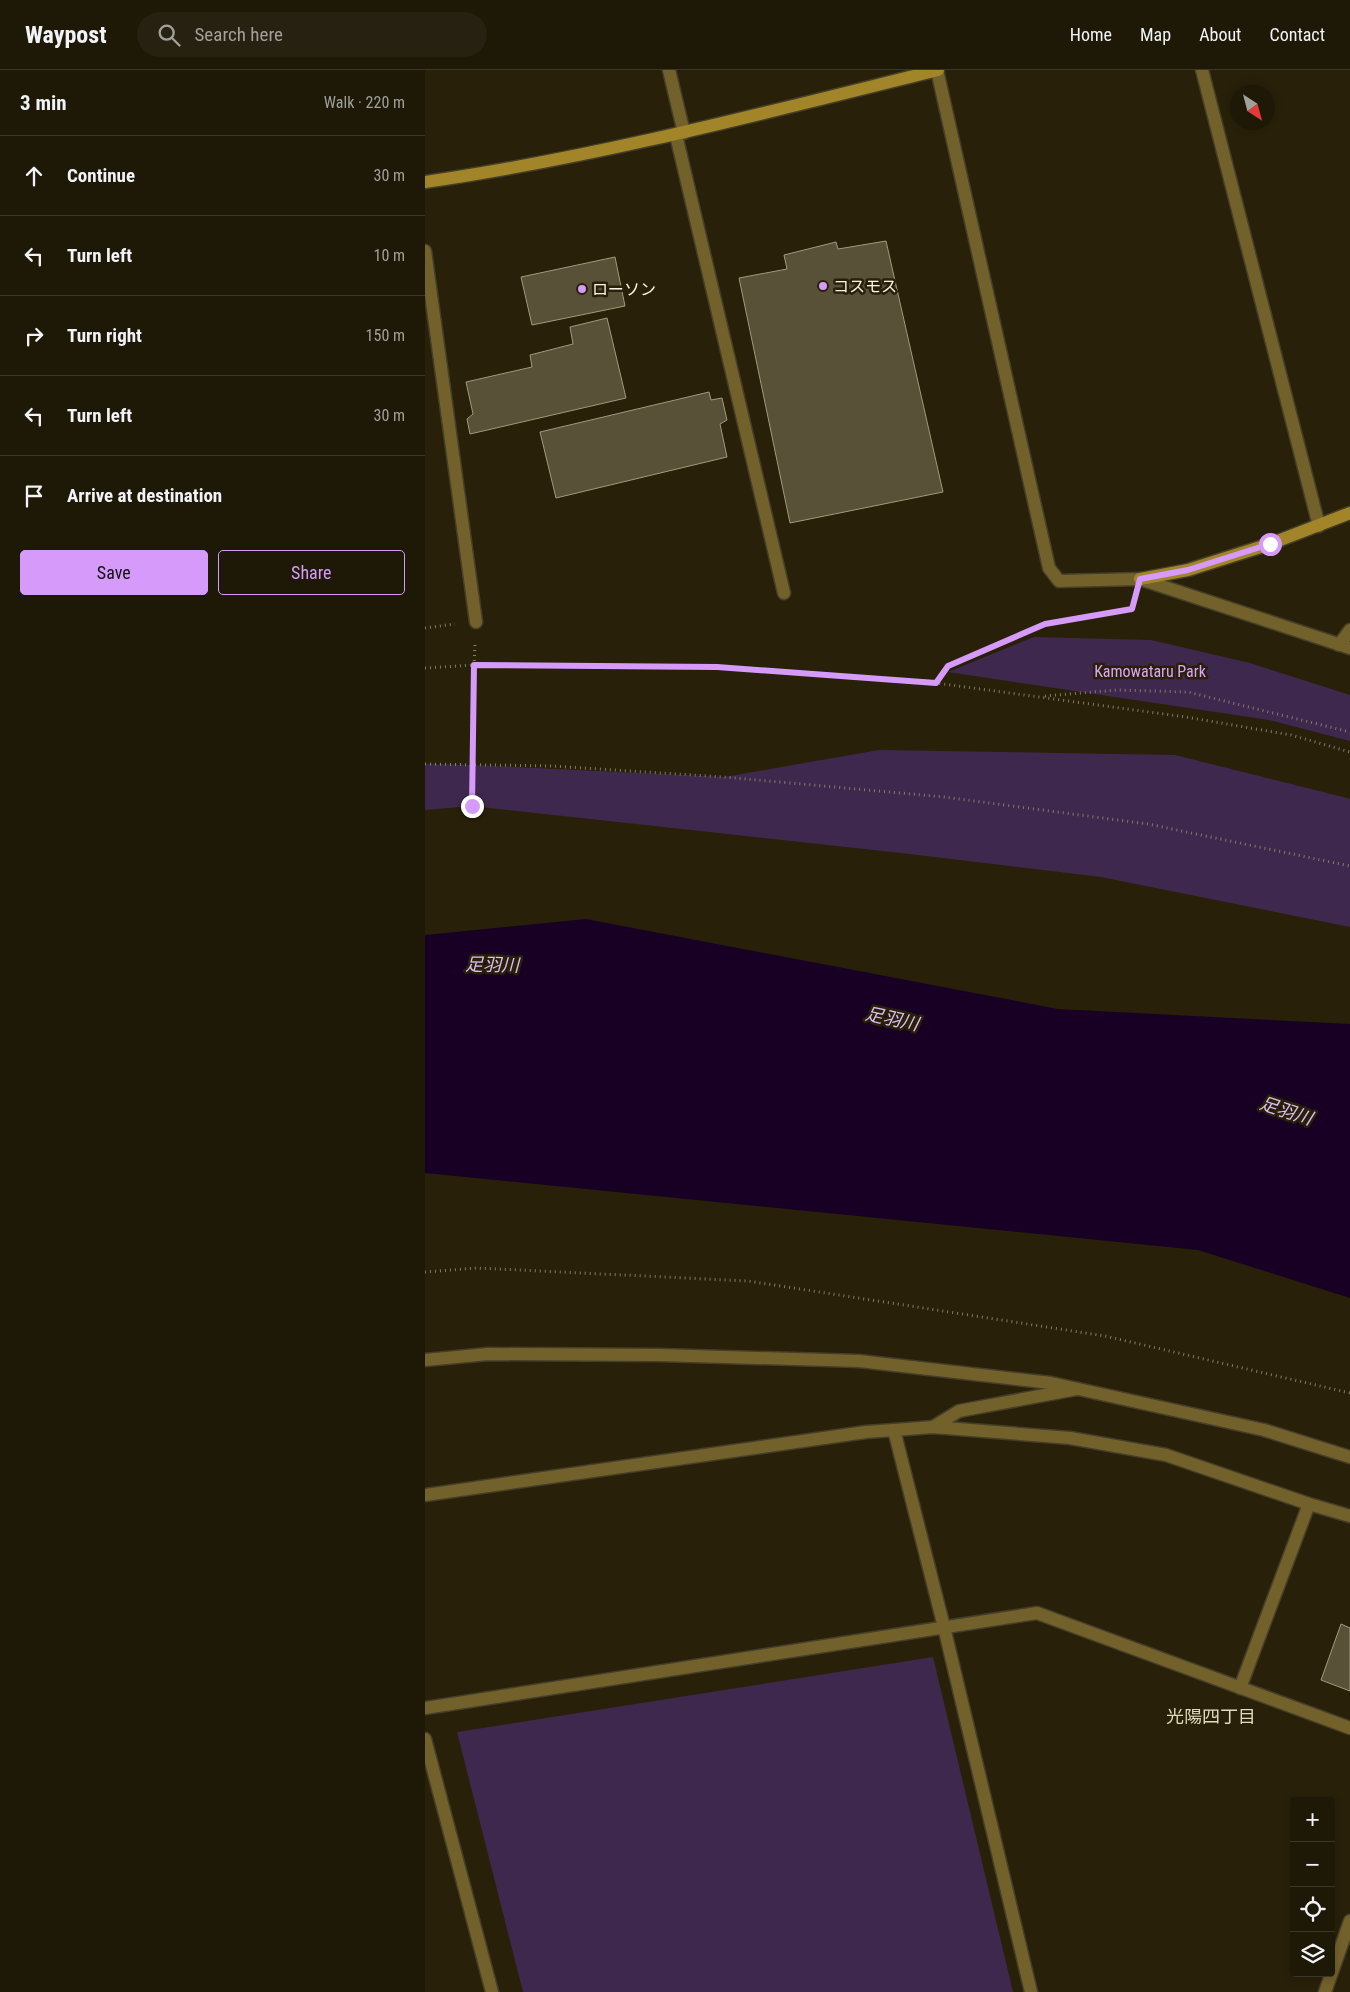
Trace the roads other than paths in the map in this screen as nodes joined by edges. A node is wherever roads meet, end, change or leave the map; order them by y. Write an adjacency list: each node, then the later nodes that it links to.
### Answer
1 (669, 70): 4 (street)
2 (937, 70): 4 (street); 9 (street)
3 (1202, 70): 8 (street)
4 (680, 134): 5 (street); 10 (street)
5 (425, 182)
6 (425, 251): 11 (street)
7 (1350, 513): 8 (street)
8 (1319, 526): 9 (street)
9 (1140, 579): 13 (street)
10 (783, 592)
11 (476, 622)
12 (1350, 630): 13 (street)
13 (1344, 647)
14 (425, 1360): 15 (street)
15 (1077, 1389): 16 (street); 18 (street)
16 (933, 1427): 17 (street); 20 (street)
17 (894, 1430): 19 (street); 22 (street)
18 (1350, 1457)
19 (425, 1495)
20 (1309, 1504): 21 (street); 23 (street)
21 (1350, 1516)
22 (944, 1627): 23 (street); 24 (street); 30 (street)
23 (1240, 1688): 25 (street)
24 (425, 1708)
25 (1350, 1728)
26 (425, 1739): 29 (street)
27 (1350, 1921): 31 (street)
28 (481, 1992): 29 (street)
29 (492, 1992)
30 (1031, 1992)
31 (1325, 1992)

